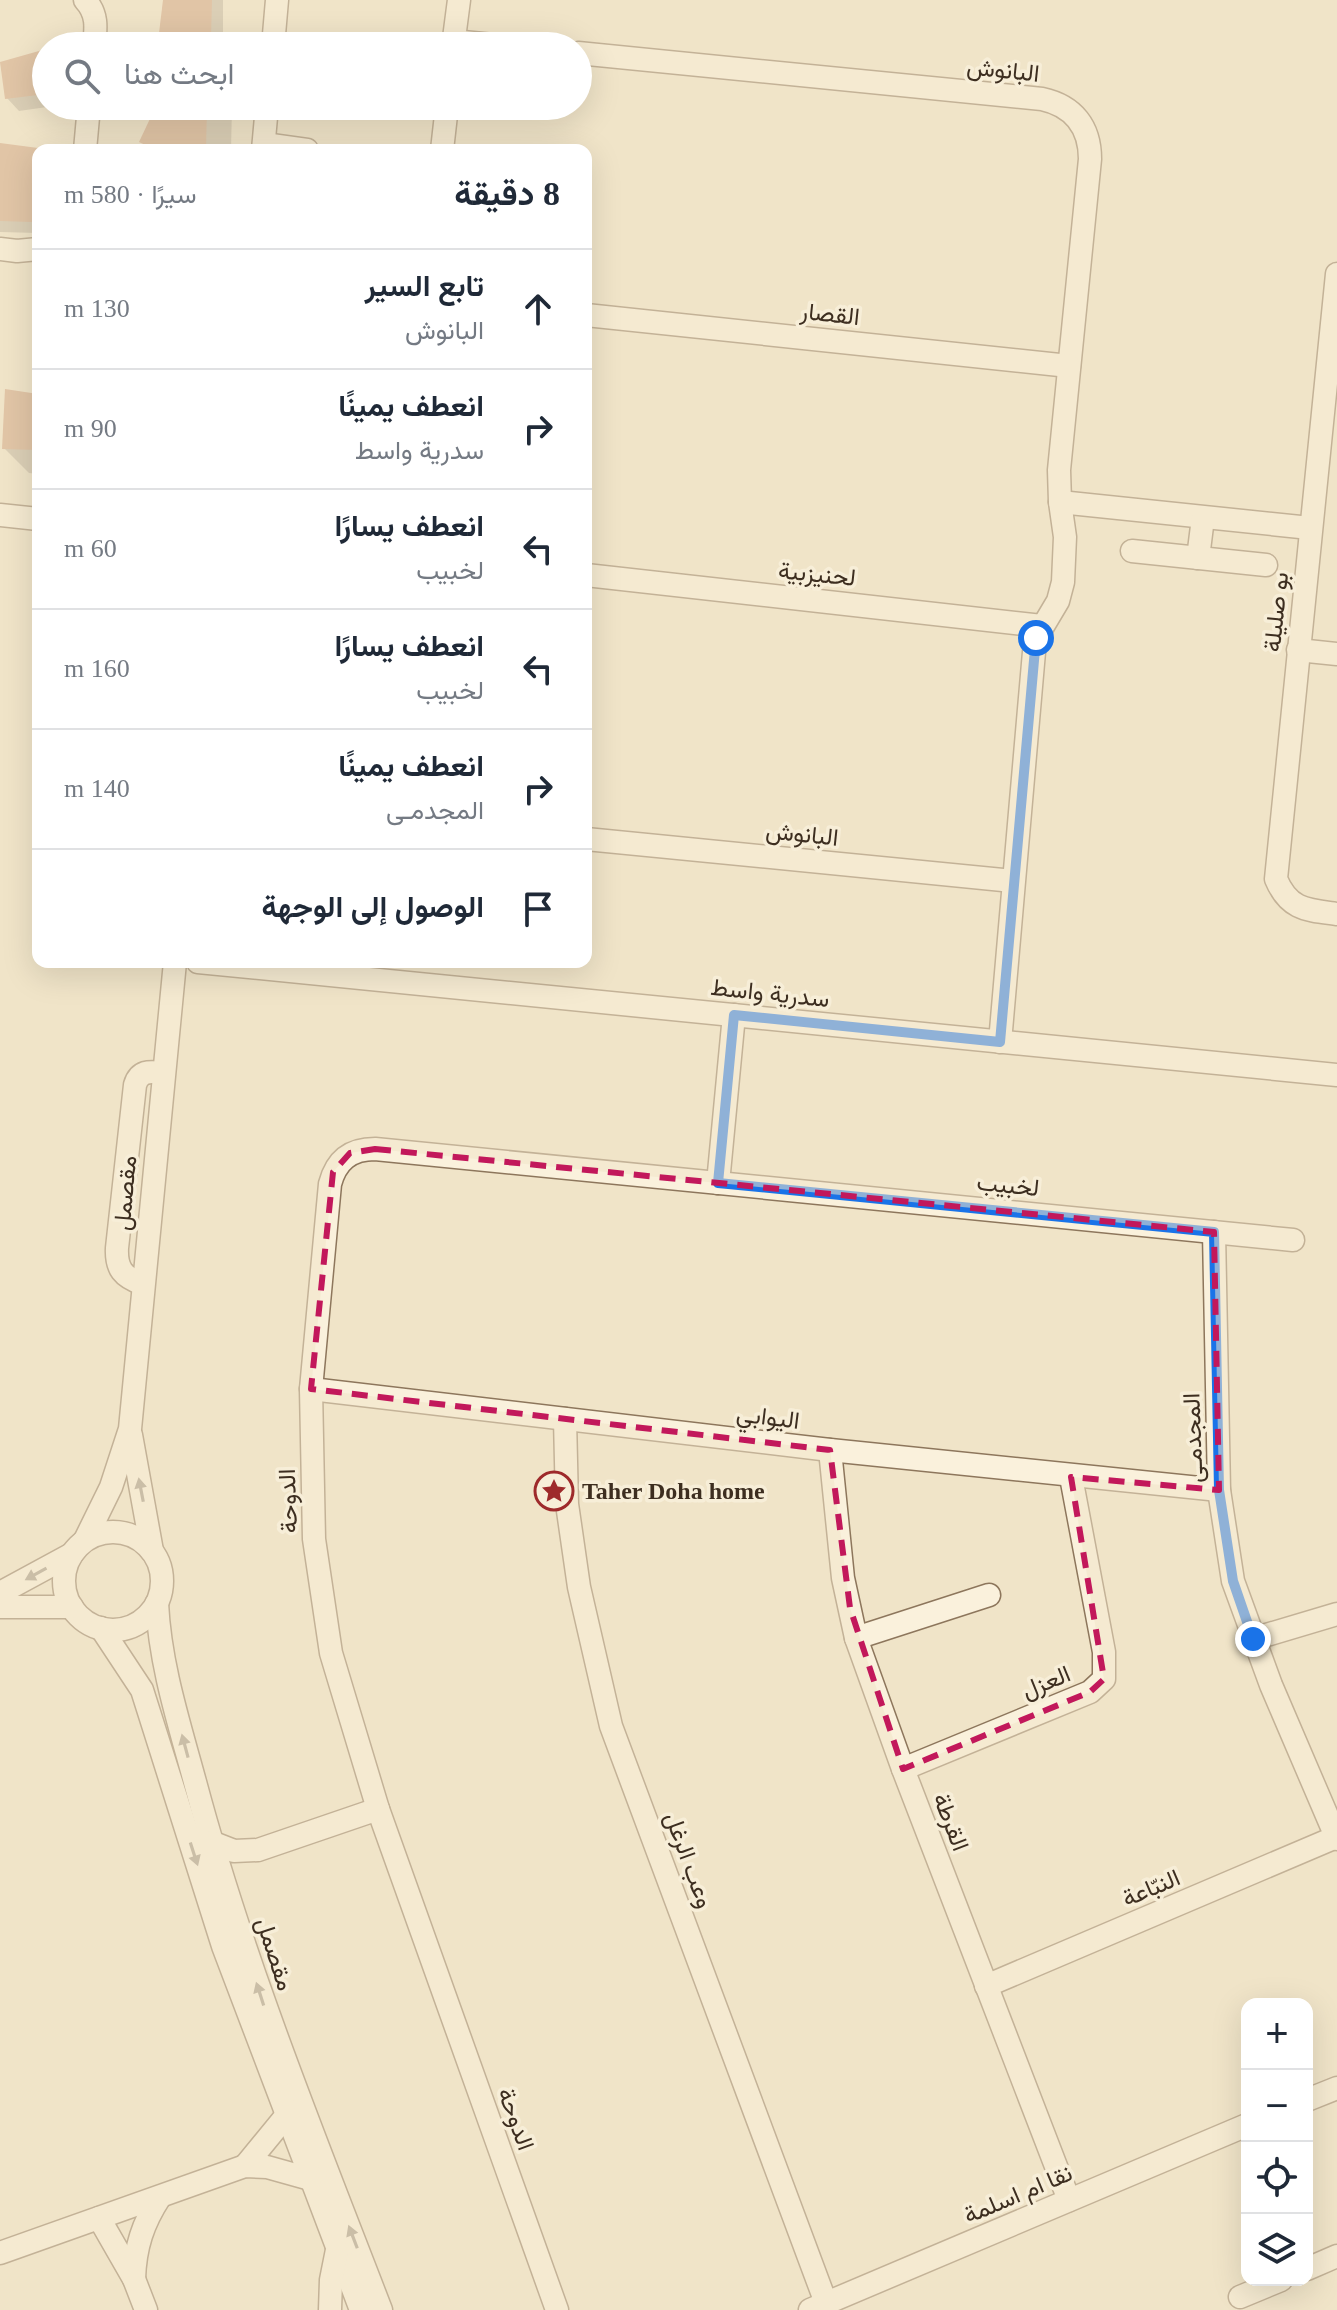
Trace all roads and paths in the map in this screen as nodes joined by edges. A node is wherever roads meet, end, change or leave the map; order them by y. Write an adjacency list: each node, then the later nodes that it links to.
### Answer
1 (85, 0): 4 (street)
2 (277, 0): 5 (street)
3 (459, 0): 6 (street)
4 (95, 32)
5 (274, 32)
6 (455, 32)
7 (592, 54): 18 (street, البانوش)
8 (88, 120): 11 (street)
9 (266, 120): 12 (street)
10 (445, 120): 13 (street)
11 (86, 144)
12 (264, 144)
13 (443, 144)
14 (0, 249): 15 (street)
15 (32, 250)
16 (1337, 274): 19 (street, بو صليلة)
17 (592, 316): 18 (street, القصار)
18 (1069, 366): 20 (street, البانوش)
19 (1331, 394): 24 (street, بو صليلة)
20 (1060, 502): 23 (street); 29 (street, البانوش)
21 (0, 515): 22 (street)
22 (32, 518)
23 (1203, 518): 24 (street); 26 (street)
24 (1310, 528): 30 (street, بو صليلة)
25 (1132, 551): 26 (street)
26 (1198, 558): 27 (street)
27 (1266, 565)
28 (592, 576): 29 (street, لحنيزبية)
29 (1042, 626): 33 (street, البانوش)
30 (1298, 650): 31 (street); 34 (street, بو صليلة)
31 (1337, 654)
32 (592, 840): 33 (street, البانوش)
33 (1013, 881): 38 (street, البانوش)
34 (1337, 914)
35 (174, 968): 46 (street, مقصمل)
36 (259, 968): 37 (street, سدرية واسط)
37 (734, 1015): 38 (street, سدرية واسط); 40 (street)
38 (1000, 1042): 39 (street, سدرية واسط)
39 (1337, 1075)
40 (718, 1183): 41 (street, لخبيب); 42 (street, لخبيب)
41 (330, 1184): 44 (street, الدوحة)
42 (1214, 1232): 43 (street, لخبيب); 49 (street, المجدمـى)
43 (1293, 1240)
44 (311, 1389): 45 (street, اليوابي); 62 (street, الدوحة)
45 (565, 1419): 47 (street, اليوابي); 84 (street, وعب الرغل)
46 (130, 1429): 50 (street, مقصمل); 51 (street, مقصمل, one-way to 46)
47 (830, 1450): 48 (street, اليوابي); 59 (street, القرطة)
48 (1071, 1477): 49 (street, اليوابي); 61 (street, العزل)
49 (1219, 1490): 60 (street, المجدمـى)
50 (78, 1547): 51 (street); 52 (street, one-way to 52); 56 (street)
51 (152, 1551): 54 (street)
52 (0, 1593)
53 (989, 1595): 59 (street)
54 (157, 1603): 58 (street); 64 (street, مقصمل, one-way to 54)
55 (0, 1607): 56 (street)
56 (72, 1607): 58 (street)
57 (1337, 1614): 60 (street)
58 (101, 1628): 70 (street, مقصمل, one-way to 70)
59 (856, 1638): 61 (street, القرطة)
60 (1253, 1639): 63 (street, المجدمـى)
61 (903, 1769): 67 (street, القرطة)
62 (378, 1809): 65 (street); 89 (street, الدوحة)
63 (1337, 1838): 67 (street, النبّاعة)
64 (211, 1842): 65 (street); 66 (street, مقصمل)
65 (258, 1850): 66 (street)
66 (227, 1888): 88 (street, مقصمل, one-way to 66)
67 (986, 1986): 75 (street, القرطة)
68 (1337, 2088): 69 (street)
69 (1313, 2098)
70 (286, 2116): 72 (street); 73 (street, مقصمل)
71 (1241, 2128): 75 (street, نقا ام اسلمة)
72 (245, 2166): 73 (street); 74 (street)
73 (310, 2179): 77 (street, مقصمل)
74 (160, 2197): 76 (street); 81 (street)
75 (1069, 2200): 84 (street, نقا ام اسلمة)
76 (99, 2218): 78 (street); 81 (street)
77 (337, 2250): 86 (street); 87 (street, مقصمل)
78 (0, 2253)
79 (1337, 2256): 80 (street)
80 (1313, 2266)
81 (134, 2279): 85 (street)
82 (1267, 2286): 83 (street)
83 (1240, 2297)
84 (818, 2307)
85 (146, 2310)
86 (330, 2310)
87 (361, 2310)
88 (381, 2310)
89 (557, 2310)

